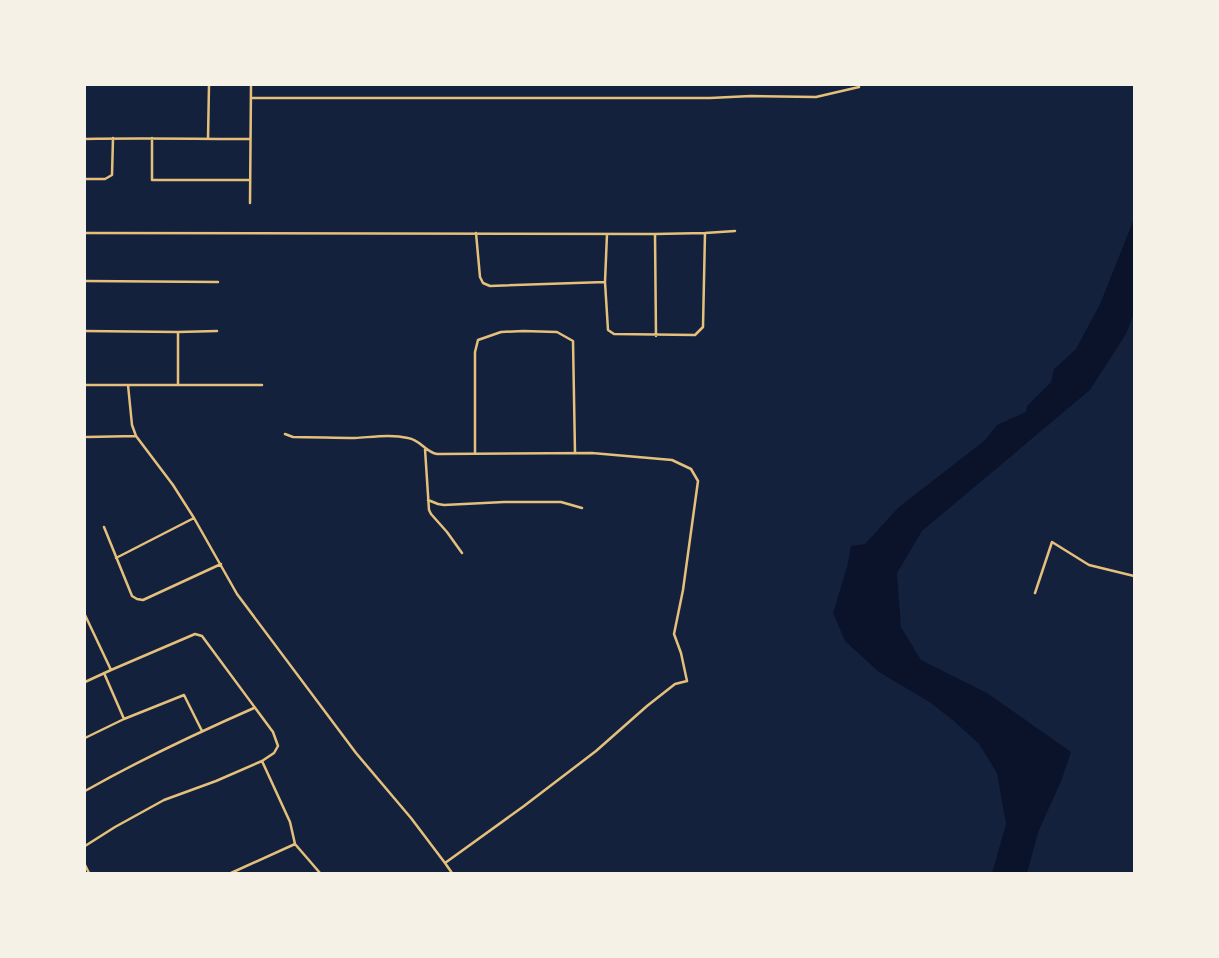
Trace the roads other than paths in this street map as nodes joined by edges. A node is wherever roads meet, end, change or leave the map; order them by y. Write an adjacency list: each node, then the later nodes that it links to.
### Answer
1 (209, 85): 8 (street)
2 (251, 85): 4 (street)
3 (859, 87): 4 (street)
4 (251, 98): 9 (street)
5 (113, 138): 6 (street); 7 (street); 10 (street)
6 (152, 138): 8 (street); 11 (street)
7 (85, 139)
8 (208, 139): 9 (street)
9 (250, 139): 11 (street)
10 (85, 179)
11 (250, 180): 12 (street)
12 (250, 203)
13 (734, 231): 16 (street)
14 (85, 233): 15 (street)
15 (476, 233): 17 (street); 21 (street)
16 (705, 233): 18 (street); 25 (street)
17 (607, 234): 18 (street); 21 (street)
18 (655, 234): 25 (street)
19 (85, 281): 20 (street)
20 (218, 282)
21 (605, 282): 25 (street)
22 (85, 331): 24 (street)
23 (217, 331): 24 (street)
24 (178, 332): 26 (street)
25 (656, 336)
26 (178, 384): 28 (street); 29 (street)
27 (85, 385): 28 (street)
28 (128, 385): 31 (street)
29 (262, 385)
30 (285, 434): 33 (street)
31 (136, 436): 32 (street); 38 (street)
32 (87, 437)
33 (425, 448): 34 (street); 36 (street)
34 (475, 453): 35 (street); 35 (street)
35 (575, 453): 57 (street)
36 (428, 500): 37 (street); 40 (street)
37 (582, 508)
38 (194, 518): 41 (street); 42 (street)
39 (104, 527): 41 (street)
40 (462, 553)
41 (116, 558): 42 (street)
42 (221, 564): 57 (street)
43 (1134, 576): 44 (street)
44 (1035, 593)
45 (85, 615): 46 (street)
46 (110, 670): 47 (street); 49 (street)
47 (104, 673): 48 (street); 50 (street)
48 (85, 682)
49 (254, 708): 51 (street); 53 (street)
50 (124, 719): 51 (street); 52 (street)
51 (202, 731): 54 (street)
52 (85, 738)
53 (262, 761): 55 (street); 56 (street)
54 (85, 791)
55 (295, 844): 60 (street); 61 (street)
56 (85, 846)
57 (445, 863): 62 (street)
58 (85, 865): 59 (street)
59 (89, 873)
60 (232, 873)
61 (320, 873)
62 (452, 873)

